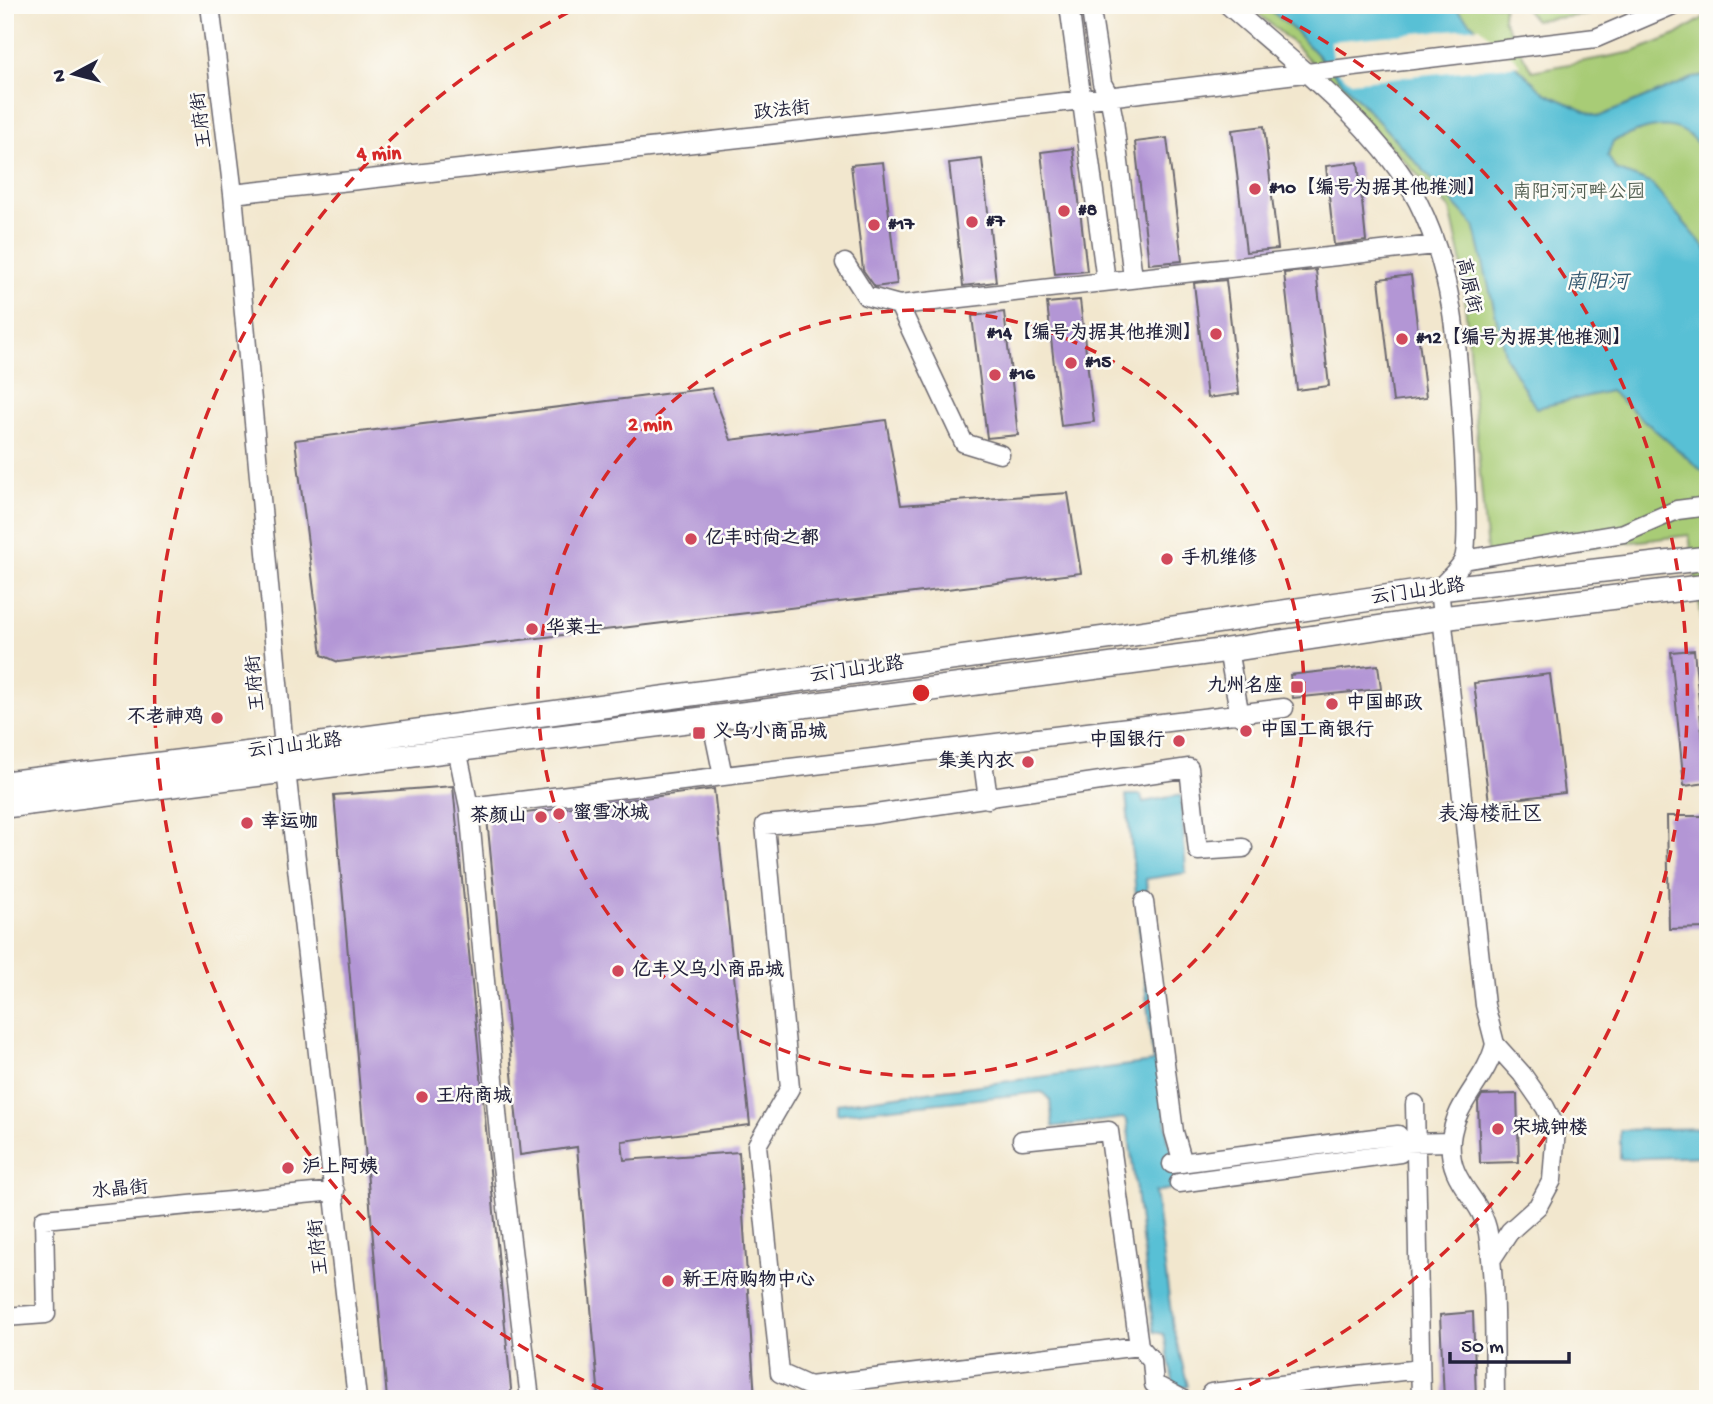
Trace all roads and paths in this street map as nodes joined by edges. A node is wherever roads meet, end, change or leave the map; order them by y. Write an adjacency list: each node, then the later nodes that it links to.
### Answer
1 (211, 5): 9 (street, 王府街)
2 (1069, 5): 8 (street)
3 (1078, 5): 7 (street)
4 (1228, 5): 6 (street, 高原街)
5 (1673, 5): 6 (street, 政法街)
6 (1304, 73): 7 (street, 政法街); 10 (street, 高原街)
7 (1109, 96): 8 (street, 政法街); 12 (street)
8 (1082, 100): 9 (street, 政法街); 13 (street)
9 (233, 194): 28 (street, 王府街)
10 (1435, 245): 12 (street); 18 (street, 高原街)
11 (845, 262): 14 (street)
12 (1133, 278): 13 (street)
13 (1106, 281): 14 (street)
14 (899, 305): 15 (street)
15 (1000, 454)
16 (1708, 506): 18 (street)
17 (1708, 558): 20 (main road, 云门山北路)
18 (1464, 560): 20 (street)
19 (1708, 586): 21 (main road, 云门山北路)
20 (1439, 589): 21 (street); 28 (main road, 云门山北路)
21 (1442, 618): 22 (main road, 云门山北路); 36 (street)
22 (1228, 650): 24 (street); 25 (main road, 云门山北路)
23 (1284, 708): 24 (street)
24 (1240, 716): 26 (street)
25 (711, 718): 27 (main road, 云门山北路); 29 (street)
26 (981, 747): 29 (street); 31 (street)
27 (457, 749): 28 (main road, 云门山北路); 33 (street)
28 (285, 759): 30 (main road, 云门山北路); 32 (main road, 云门山北路); 42 (street, 王府街)
29 (723, 776): 33 (street)
30 (5, 783)
31 (988, 799): 34 (street); 45 (street)
32 (5, 806)
33 (469, 807): 49 (street)
34 (1243, 848)
35 (1144, 902): 40 (street)
36 (1495, 1044): 39 (street); 43 (street)
37 (1415, 1104): 40 (street)
38 (1022, 1140): 45 (street)
39 (1451, 1142): 40 (street); 43 (street)
40 (1409, 1143): 41 (street); 46 (street)
41 (1179, 1183)
42 (335, 1191): 44 (street, 水晶街); 48 (street, 王府街)
43 (1493, 1256): 52 (street)
44 (5, 1317)
45 (1139, 1346): 50 (street)
46 (1420, 1369): 47 (street); 51 (street)
47 (1211, 1393)
48 (357, 1399)
49 (530, 1399)
50 (1182, 1399)
51 (1421, 1399)
52 (1495, 1399)

